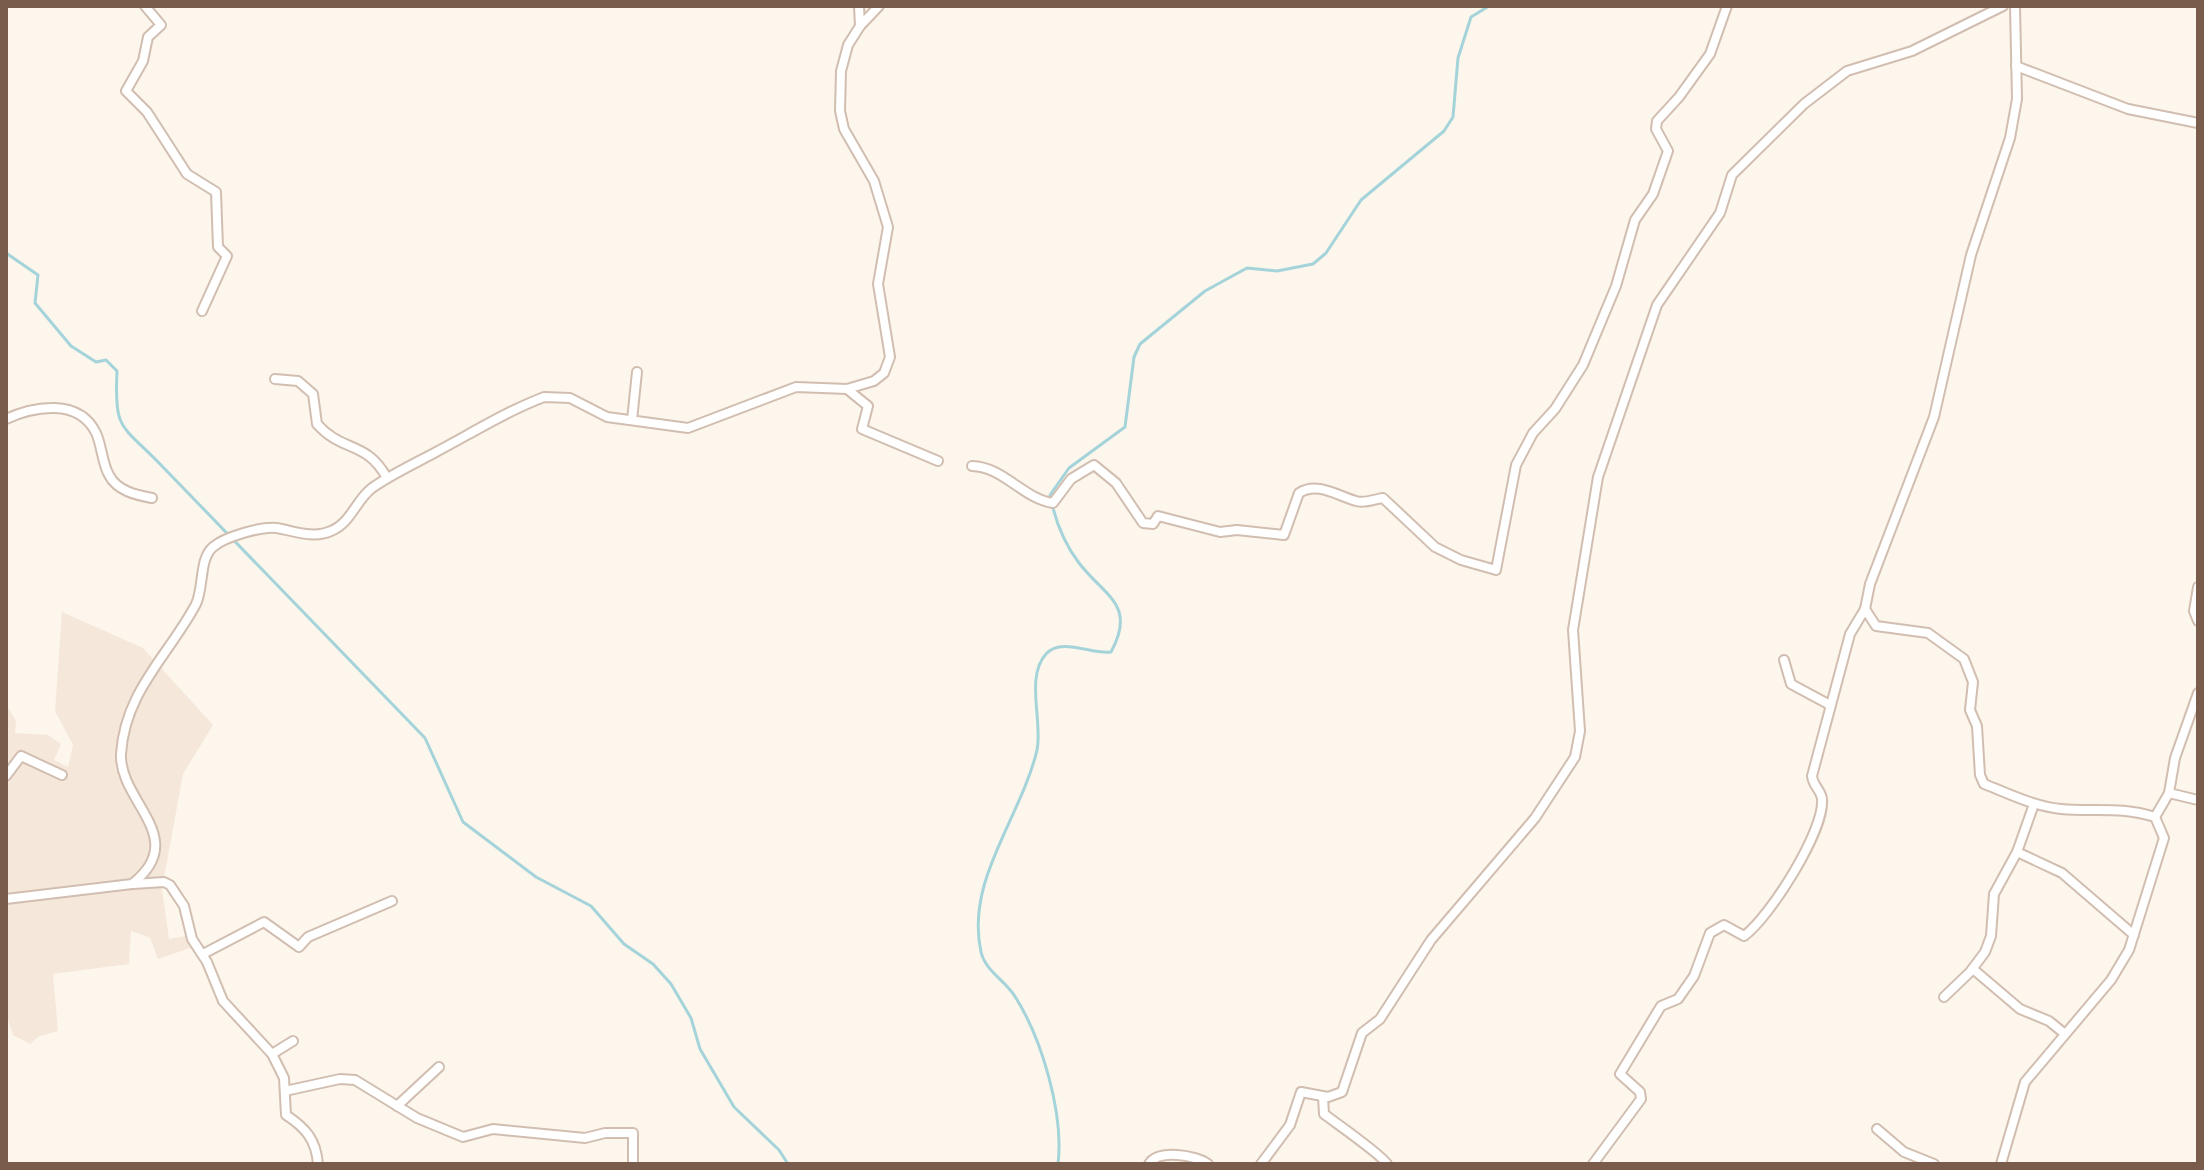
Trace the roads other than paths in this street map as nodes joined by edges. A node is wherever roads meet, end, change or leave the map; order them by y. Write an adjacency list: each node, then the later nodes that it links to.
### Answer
1 (145, 6): 10 (street)
2 (859, 6): 7 (street)
3 (879, 6): 7 (street)
4 (1727, 6): 17 (street)
5 (2003, 6): 45 (street)
6 (2015, 6): 8 (street)
7 (860, 26): 13 (street)
8 (2016, 66): 9 (street); 21 (street)
9 (2198, 123)
10 (202, 311)
11 (637, 372): 15 (street)
12 (275, 379): 18 (street)
13 (847, 389): 15 (street); 16 (street)
14 (6, 419): 19 (street)
15 (632, 420): 18 (street)
16 (938, 461)
17 (972, 466)
18 (387, 478): 33 (street)
19 (152, 498)
20 (2198, 587): 22 (street)
21 (1865, 609): 25 (street); 30 (street)
22 (2198, 621)
23 (1784, 660): 25 (street)
24 (2198, 693): 28 (street)
25 (1830, 705): 54 (street)
26 (7, 772): 27 (street)
27 (62, 775)
28 (2169, 793): 29 (street); 31 (street)
29 (2198, 800)
30 (2034, 804): 31 (street); 32 (street)
31 (2155, 817): 36 (street)
32 (2017, 852): 36 (street); 38 (street)
33 (132, 884): 34 (street); 37 (street)
34 (6, 899)
35 (392, 901): 37 (street)
36 (2134, 935): 40 (street)
37 (203, 954): 42 (street)
38 (1973, 969): 39 (street); 40 (street)
39 (1944, 997)
40 (2065, 1034): 56 (street)
41 (293, 1041): 42 (street)
42 (272, 1054): 44 (street)
43 (439, 1067): 46 (street)
44 (285, 1091): 46 (street); 48 (street)
45 (1323, 1097): 52 (street); 53 (street)
46 (397, 1106): 49 (street)
47 (1877, 1129): 55 (street)
48 (318, 1164)
49 (633, 1164)
50 (1149, 1164): 51 (street)
51 (1208, 1164)
52 (1261, 1164)
53 (1387, 1164)
54 (1593, 1164)
55 (1934, 1164)
56 (2001, 1164)

